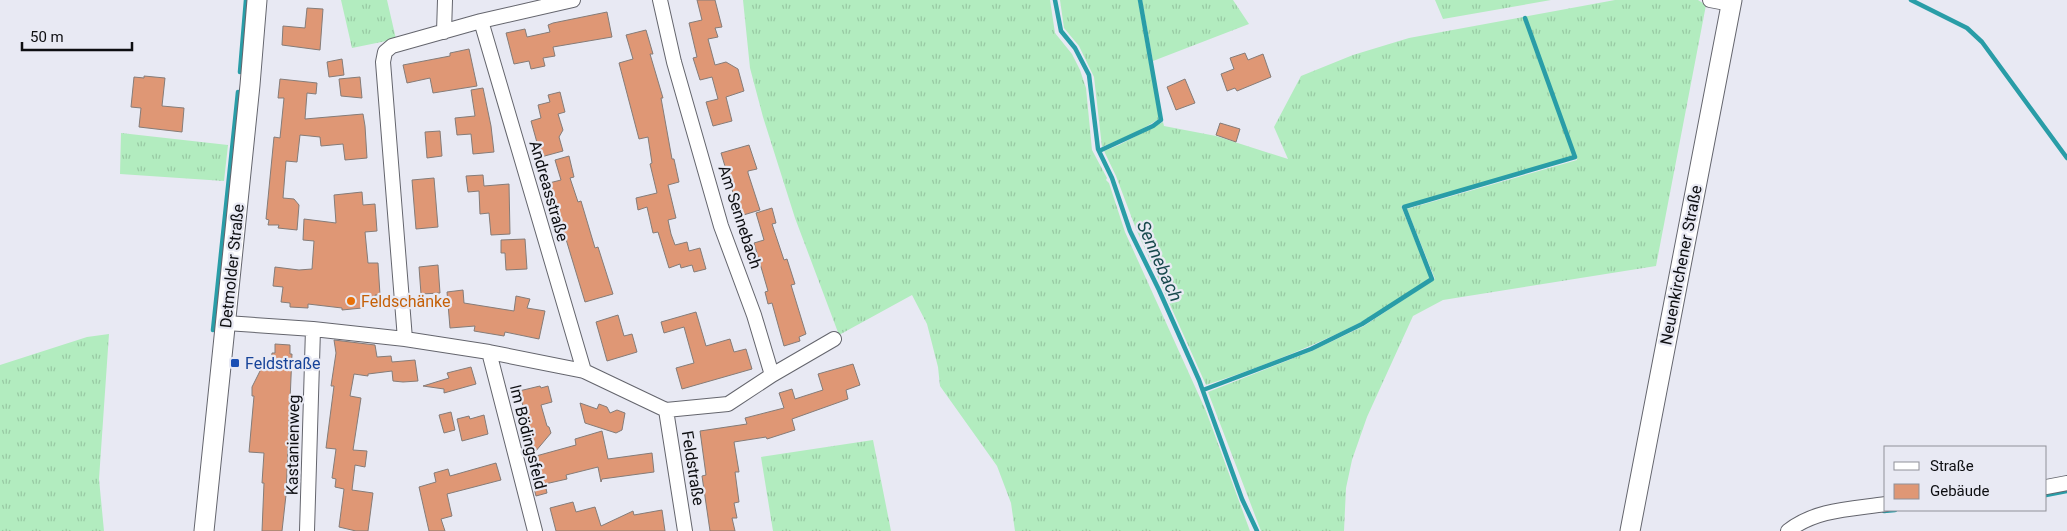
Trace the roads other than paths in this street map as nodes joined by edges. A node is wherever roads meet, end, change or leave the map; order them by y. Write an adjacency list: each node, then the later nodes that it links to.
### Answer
1 (257, 0): 9 (main road, Detmolder Straße)
2 (444, 0): 8 (street)
3 (573, 0): 7 (street)
4 (660, 0): 15 (street, Am Sennebach)
5 (1710, 0): 6 (street)
6 (1731, 2): 24 (main road, Neuenkirchener Straße)
7 (481, 21): 8 (street); 14 (street, Andreasstraße)
8 (444, 32): 11 (street)
9 (226, 323): 10 (street); 20 (main road, Detmolder Straße)
10 (313, 329): 11 (street); 21 (street, Kastanienweg)
11 (405, 339): 13 (street)
12 (834, 339): 15 (street)
13 (489, 352): 14 (street); 22 (street, Im Bödingsfeld)
14 (584, 371): 16 (street)
15 (772, 375): 16 (street, Feldstraße)
16 (666, 410): 23 (street, Feldstraße)
17 (2067, 483): 18 (street)
18 (2047, 487)
19 (1884, 504): 25 (street)
20 (204, 531)
21 (307, 531)
22 (534, 531)
23 (685, 531)
24 (1630, 531)
25 (1788, 531)

